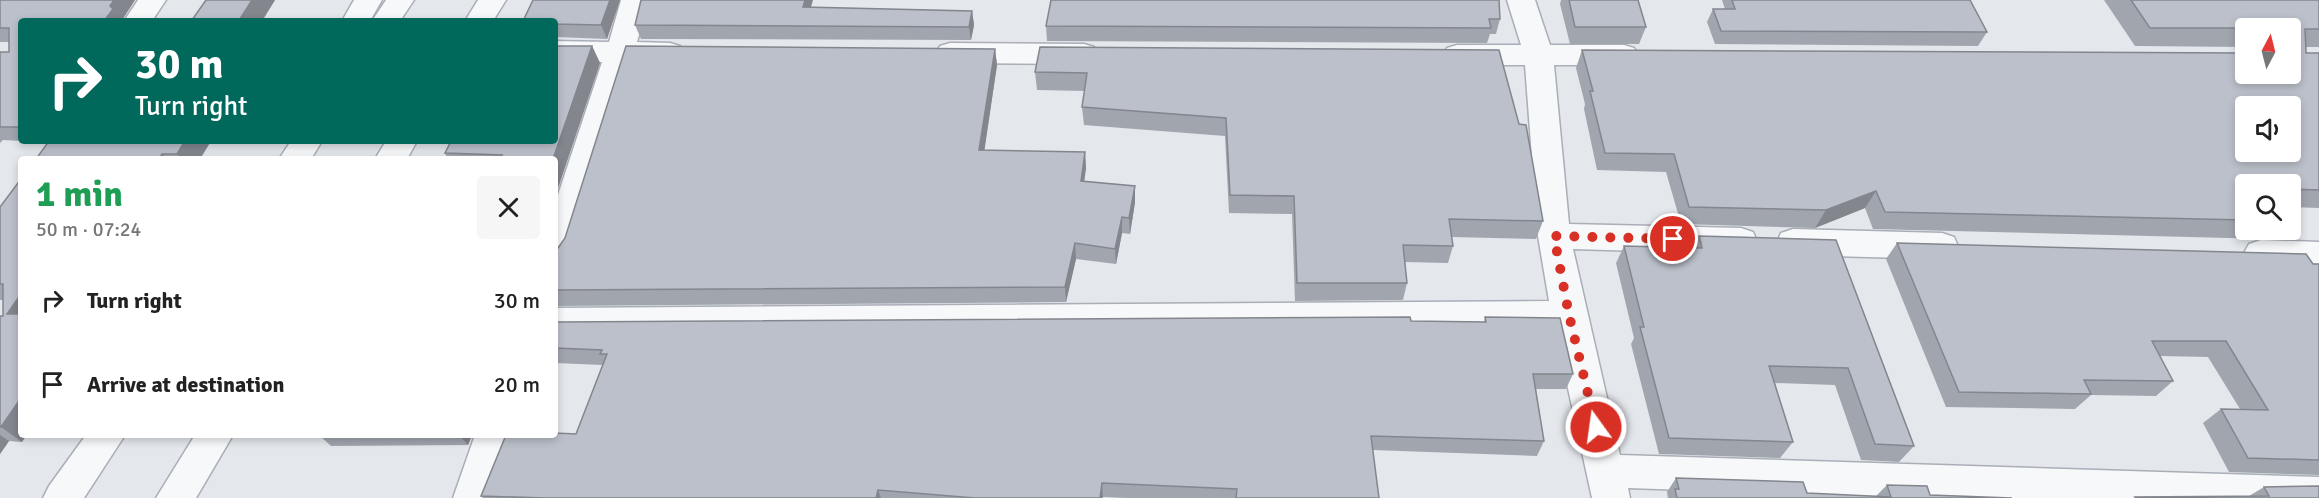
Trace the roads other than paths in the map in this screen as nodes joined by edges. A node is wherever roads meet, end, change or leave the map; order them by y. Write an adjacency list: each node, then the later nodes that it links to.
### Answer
1 (152, 0): 7 (street)
2 (368, 0): 8 (street)
3 (400, 0): 9 (street)
4 (492, 0): 10 (street)
5 (635, 0): 12 (street)
6 (1521, 0): 17 (street)
7 (140, 18)
8 (358, 18)
9 (388, 18)
10 (480, 18)
11 (558, 51): 12 (street)
12 (620, 53): 13 (street); 20 (street)
13 (692, 53)
14 (919, 53): 15 (street)
15 (1110, 54)
16 (1432, 54): 17 (street)
17 (1539, 55): 18 (street); 19 (street)
18 (1647, 55)
19 (1554, 236): 21 (street); 24 (street)
20 (558, 243)
21 (1972, 246)
22 (2235, 253): 23 (street)
23 (2319, 255)
24 (1569, 315): 25 (street); 29 (street)
25 (558, 322)
26 (105, 438): 31 (street)
27 (213, 438): 32 (street)
28 (492, 438): 33 (street)
29 (1609, 485): 30 (street)
30 (2319, 494)
31 (62, 498)
32 (175, 498)
33 (471, 498)

